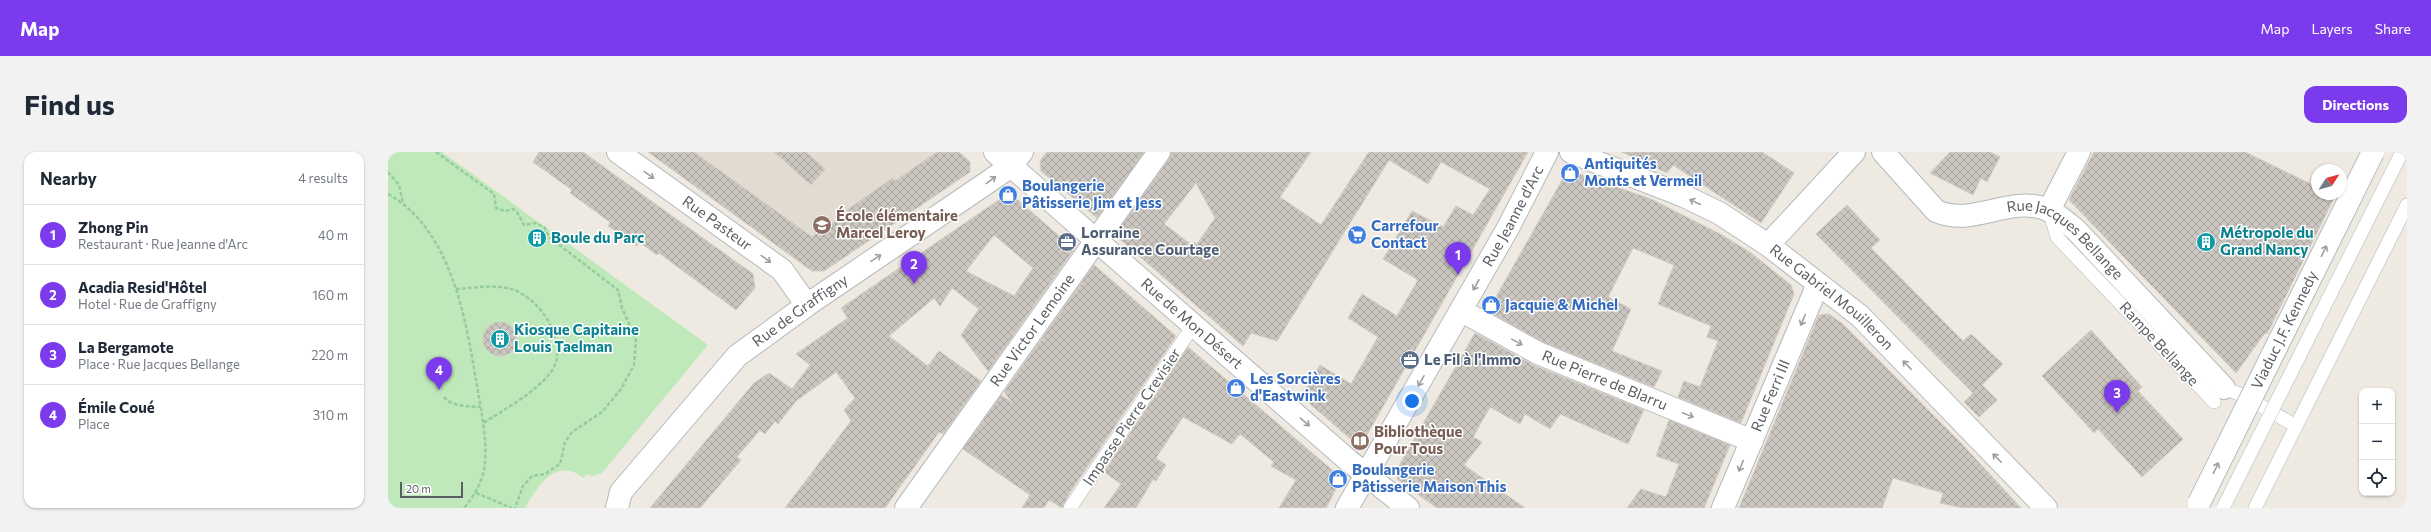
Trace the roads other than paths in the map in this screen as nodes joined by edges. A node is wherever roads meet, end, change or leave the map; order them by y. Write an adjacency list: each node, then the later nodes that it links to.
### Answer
1 (618, 152): 16 (street, Rue Pasteur, one-way to 16)
2 (1159, 152): 13 (street, Rue Victor Lemoine)
3 (1546, 152): 17 (street, Rue Jeanne d'Arc, one-way to 17)
4 (1571, 152): 14 (street, Rue Gabriel Mouilleron, one-way to 4)
5 (1854, 152): 14 (street)
6 (1883, 152): 12 (street, Rue Jacques Bellange)
7 (2079, 152): 12 (street)
8 (2373, 152): 23 (street, Viaduc J.F. Kennedy, one-way to 8, bridge)
9 (2402, 152): 31 (lane, bridge)
10 (1010, 157): 13 (street, Rue de Mon Désert); 16 (street, Rue de Graffigny, one-way to 10)
11 (2407, 205): 20 (lane)
12 (2049, 210): 19 (street, Rue Jacques Bellange)
13 (1096, 241): 18 (street, Rue de Mon Désert); 25 (street, Rue Victor Lemoine)
14 (1768, 245): 15 (street, Rue Gabriel Mouilleron)
15 (1818, 284): 21 (street, Rue Ferri III, one-way to 21); 30 (street, Rue Gabriel Mouilleron, one-way to 15)
16 (807, 305): 24 (street, Rue de Graffigny)
17 (1462, 311): 21 (street, Rue Pierre de Blarru, one-way to 21); 22 (street, Rue Jeanne d'Arc, one-way to 22)
18 (1193, 326): 22 (street, Rue de Mon Désert, one-way to 22); 26 (lane, Impasse Pierre Crevisier)
19 (2219, 395): 20 (lane)
20 (2296, 426): 32 (lane)
21 (1752, 441): 29 (street, Rue Ferri III, one-way to 29)
22 (1366, 476): 27 (street, Rue Jeanne d'Arc); 28 (street, Rue de Mon Désert)
23 (2198, 506)
24 (617, 508)
25 (906, 508)
26 (1070, 508)
27 (1347, 508)
28 (1408, 508)
29 (1723, 508)
30 (2046, 508)
31 (2223, 508)
32 (2255, 508)

